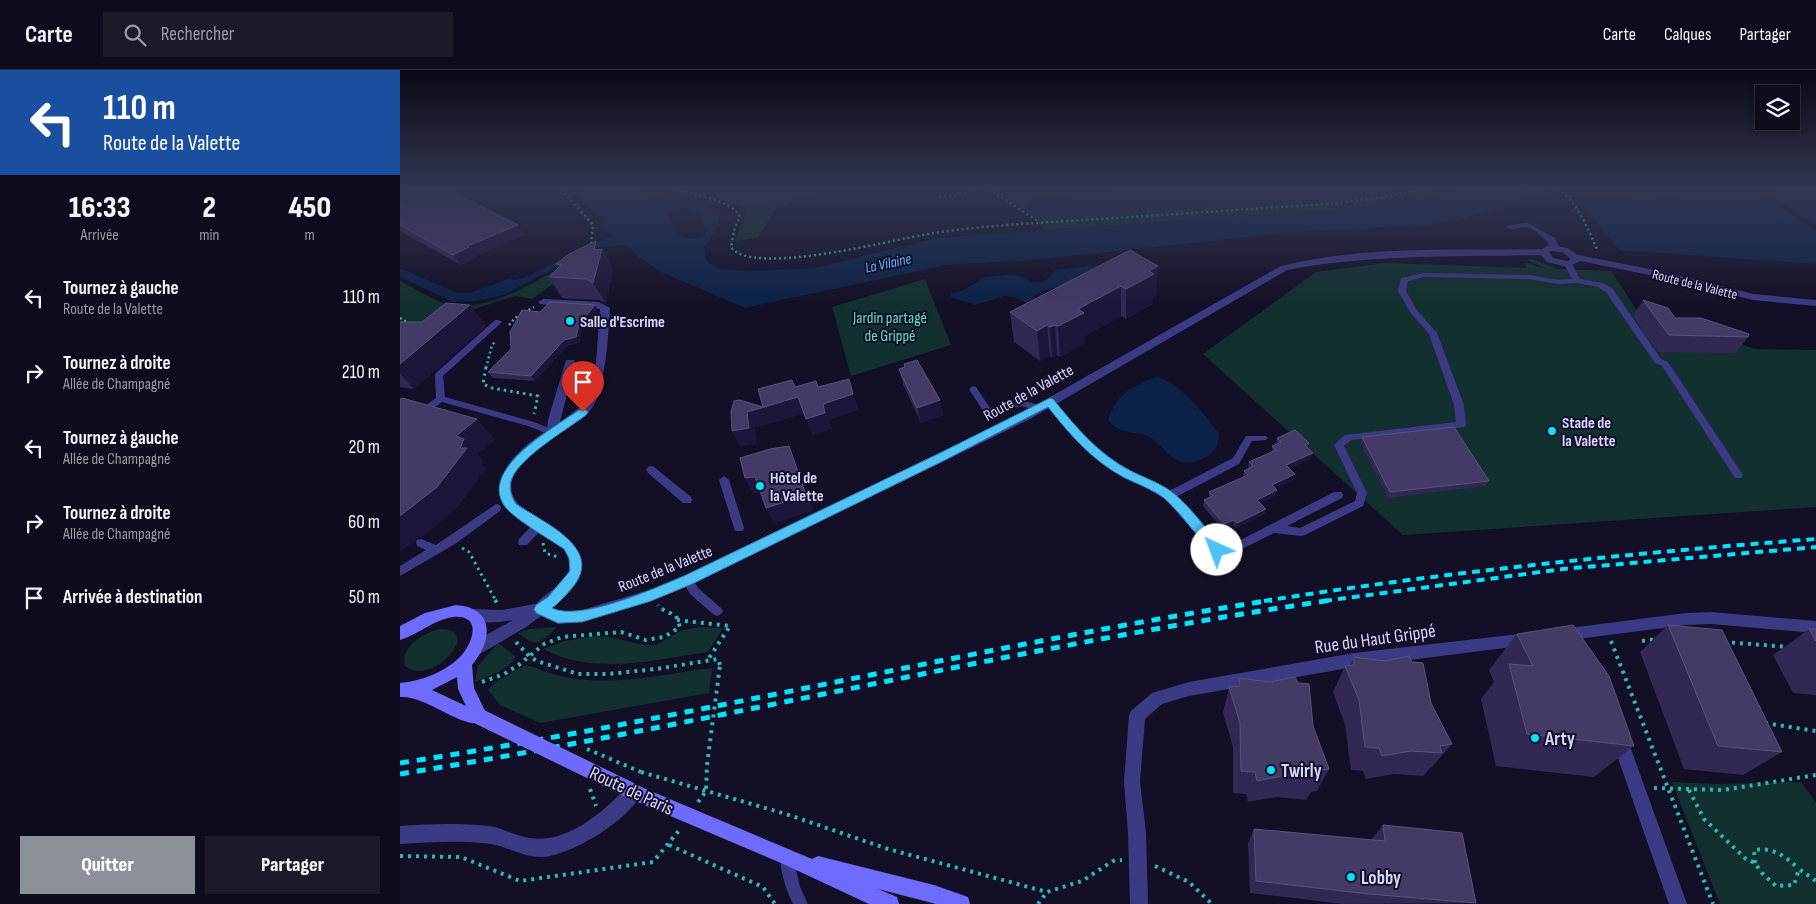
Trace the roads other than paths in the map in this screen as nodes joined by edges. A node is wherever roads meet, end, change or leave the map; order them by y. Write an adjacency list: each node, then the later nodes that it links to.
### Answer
1 (1533, 228): 2 (lane)
2 (1556, 248): 3 (street); 4 (street)
3 (1544, 252): 4 (street); 12 (street, Route de la Valette)
4 (1572, 261): 5 (lane); 7 (street, Route de la Valette)
5 (1577, 282): 18 (lane); 26 (lane)
6 (543, 302): 15 (street)
7 (1816, 303)
8 (498, 322): 11 (lane)
9 (570, 362): 15 (street)
10 (973, 389): 13 (lane)
11 (441, 399): 14 (lane); 15 (lane)
12 (1050, 401): 13 (street, Route de la Valette); 21 (lane)
13 (1038, 408): 31 (street, Route de la Valette)
14 (400, 429)
15 (554, 433): 25 (street)
16 (1263, 438): 21 (lane)
17 (651, 470): 22 (lane)
18 (1738, 475)
19 (724, 480): 24 (lane)
20 (1338, 495): 26 (lane)
21 (1169, 496): 26 (lane)
22 (687, 500)
23 (496, 508): 29 (lane)
24 (739, 528)
25 (535, 529): 27 (lane); 32 (street)
26 (1273, 529)
27 (523, 542)
28 (421, 543): 29 (lane)
29 (436, 550): 30 (lane)
30 (400, 570)
31 (688, 580): 32 (street, Route de la Valette); 33 (lane)
32 (540, 609): 34 (street); 37 (street)
33 (717, 611)
34 (471, 615): 36 (main road); 37 (main road)
35 (1816, 627): 48 (street, Rue du Haut Grippé)
36 (404, 630)
37 (475, 649): 38 (main road)
38 (464, 663): 39 (main road); 40 (main road)
39 (405, 690): 40 (main road, Route de Paris)
40 (480, 717): 42 (main road, Route de Paris, bridge)
41 (1612, 721): 49 (street)
42 (630, 796): 43 (street); 44 (main road, Route de Paris)
43 (400, 834)
44 (787, 857): 45 (lane); 46 (main road, Route de Paris); 47 (main road, Route de Paris)
45 (801, 904)
46 (890, 904)
47 (961, 904)
48 (1140, 904)
49 (1678, 904)

